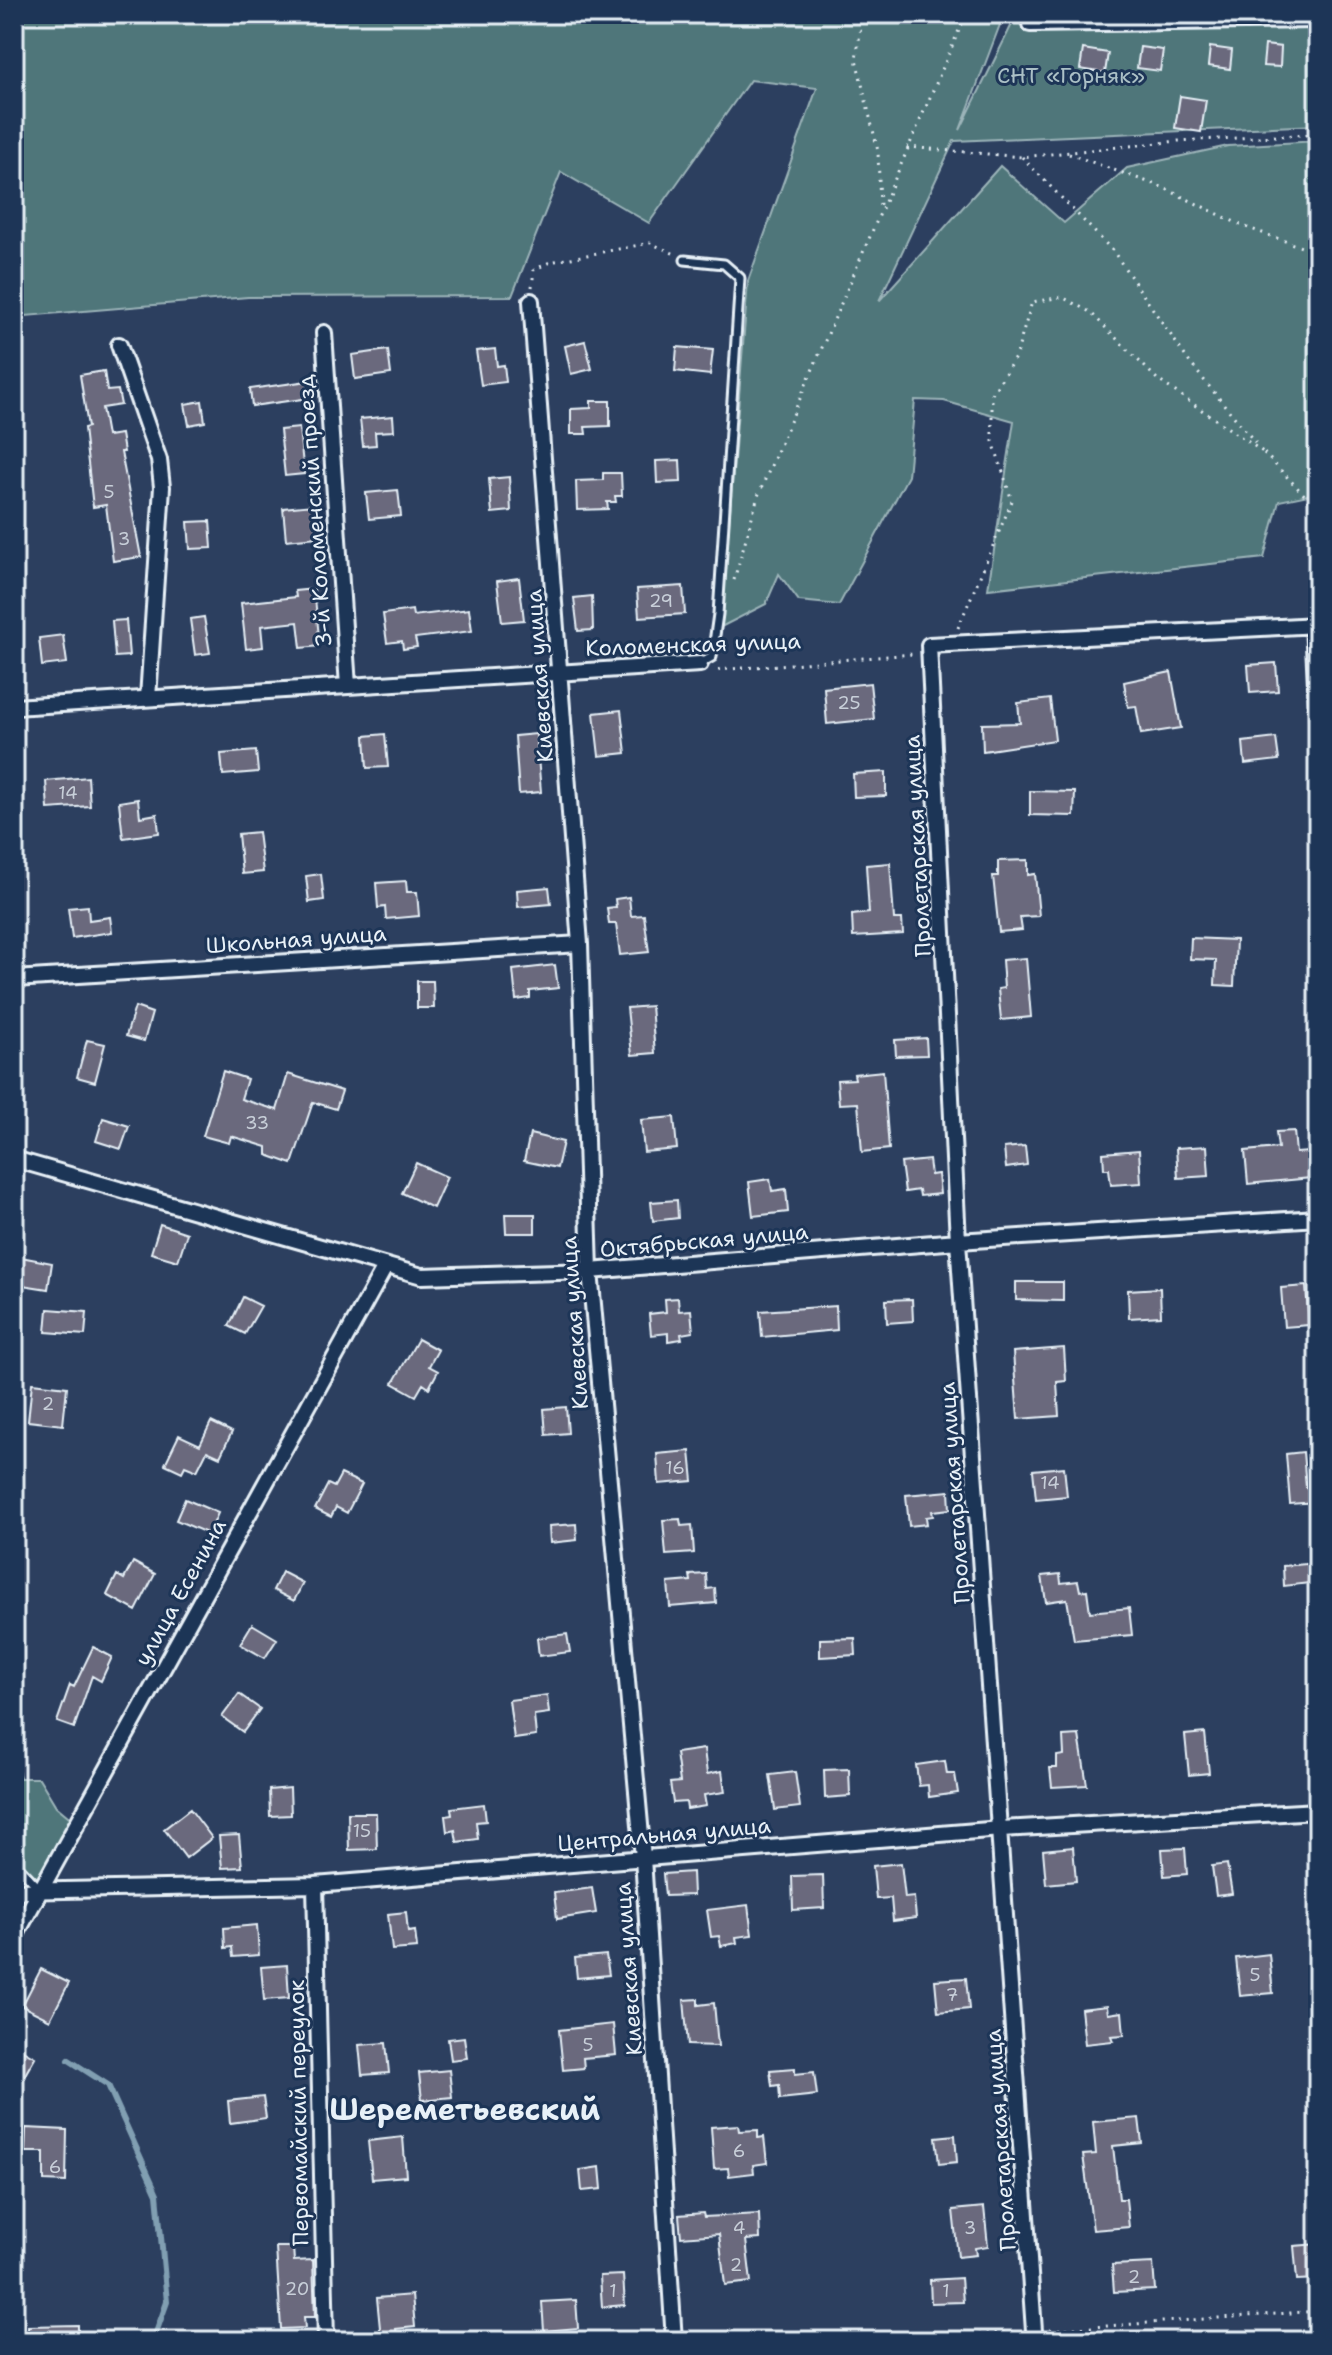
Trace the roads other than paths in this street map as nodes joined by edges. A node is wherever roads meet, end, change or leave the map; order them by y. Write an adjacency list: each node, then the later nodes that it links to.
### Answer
1 (1318, 20): 2 (street)
2 (1030, 24)
3 (685, 260): 8 (lane)
4 (531, 301): 9 (street, Киевская улица)
5 (324, 333): 10 (street, 3-й Коломенский проезд)
6 (119, 345): 11 (street)
7 (1316, 625): 13 (street); 18 (street, Пролетарская улица)
8 (700, 664): 9 (street, Коломенская улица)
9 (561, 671): 10 (street, Коломенская улица); 14 (street, Киевская улица)
10 (348, 686): 11 (street, Коломенская улица)
11 (148, 698): 12 (street, Коломенская улица)
12 (14, 707)
13 (1318, 723)
14 (580, 944): 15 (street, Школьная улица); 20 (street, Киевская улица)
15 (14, 979)
16 (14, 1159): 19 (street, Октябрьская улица)
17 (1318, 1218): 18 (street, Октябрьская улица)
18 (958, 1241): 20 (street, Октябрьская улица); 22 (street, Пролетарская улица)
19 (385, 1267): 20 (street, Октябрьская улица); 26 (street, улица Есенина)
20 (590, 1271): 23 (street, Киевская улица)
21 (1318, 1811): 22 (street, Центральная улица)
22 (1001, 1829): 23 (street, Центральная улица); 29 (street, Пролетарская улица)
23 (643, 1858): 25 (street, Центральная улица); 31 (street, Киевская улица)
24 (14, 1862): 26 (lane)
25 (315, 1885): 26 (street, Центральная улица); 30 (street, Первомайский переулок)
26 (40, 1890): 27 (street, Центральная улица); 28 (street, улица Есенина)
27 (14, 1891)
28 (14, 1938)
29 (1034, 2331)
30 (326, 2341)
31 (674, 2341)

